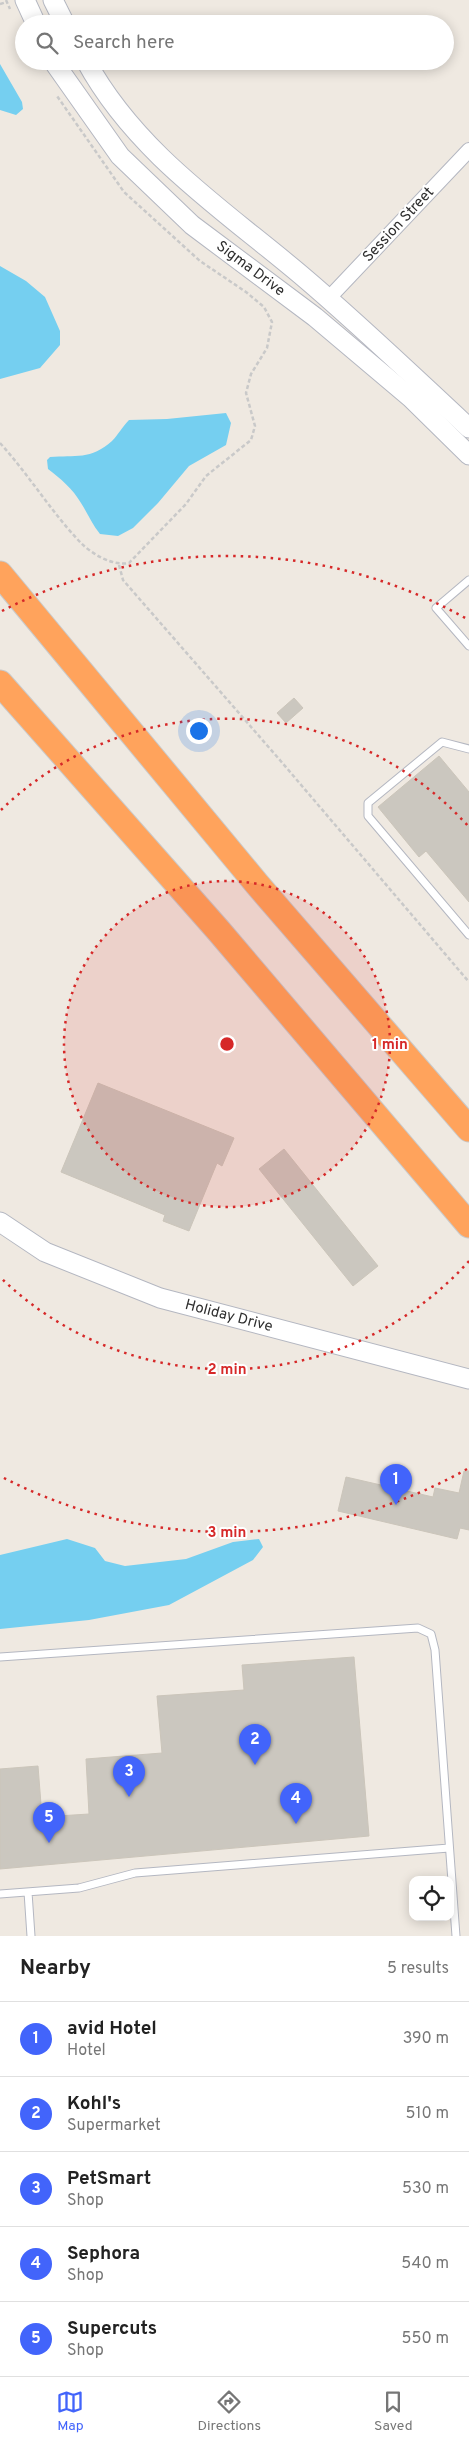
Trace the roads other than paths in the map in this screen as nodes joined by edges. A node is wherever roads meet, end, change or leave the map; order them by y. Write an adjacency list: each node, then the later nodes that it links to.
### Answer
1 (25, 0): 3 (street)
2 (53, 0): 4 (street)
3 (32, 15)
4 (60, 15)
5 (59, 70): 9 (street, Sigma Drive)
6 (92, 70): 8 (street, Sigma Drive)
7 (469, 150): 8 (street, Session Street)
8 (328, 299): 9 (street); 10 (street, Sigma Drive)
9 (314, 317): 11 (street, Sigma Drive)
10 (469, 428)
11 (469, 455)
12 (0, 574): 18 (highway)
13 (469, 580): 14 (lane)
14 (469, 646)
15 (0, 683): 20 (highway)
16 (469, 749): 17 (lane)
17 (469, 935)
18 (469, 1129)
19 (0, 1222): 21 (street, Holiday Drive)
20 (469, 1225)
21 (469, 1379)
22 (0, 1657): 23 (lane)
23 (449, 1848): 24 (lane); 27 (lane)
24 (28, 1892): 25 (lane); 26 (lane)
25 (0, 1894)
26 (31, 1936)
27 (456, 1936)

